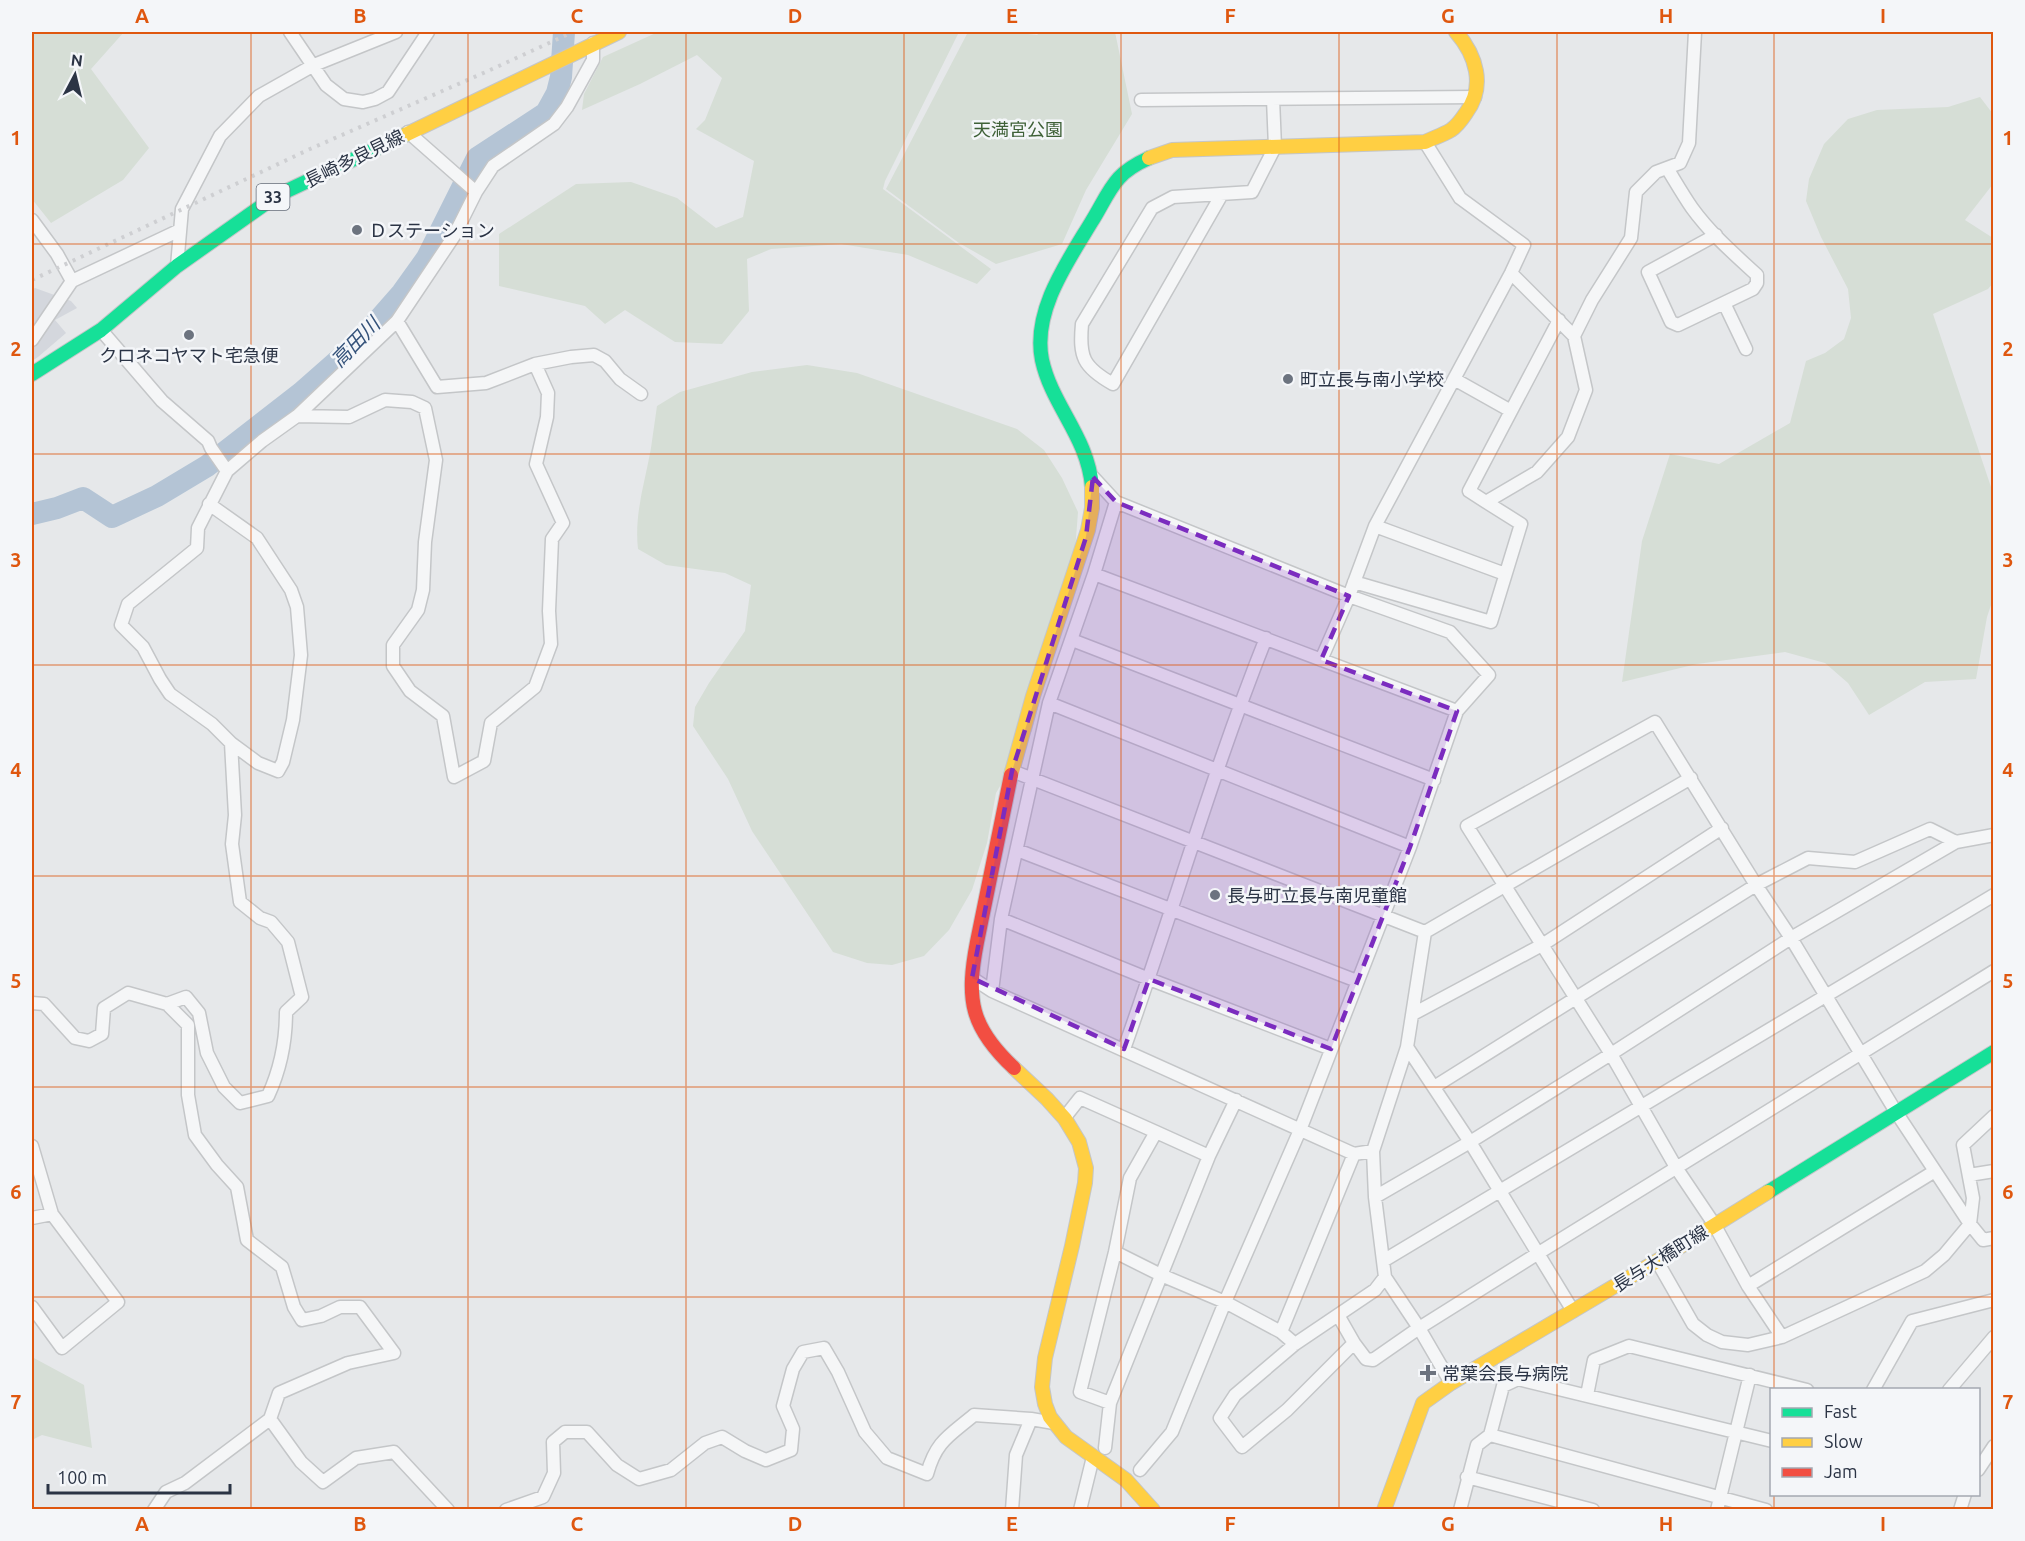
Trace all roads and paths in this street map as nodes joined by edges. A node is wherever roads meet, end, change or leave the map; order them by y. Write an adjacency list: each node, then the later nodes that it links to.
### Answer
1 (290, 32): 8 (street)
2 (396, 32): 8 (street)
3 (428, 32): 8 (street)
4 (619, 32): 7 (street, 33)
5 (1695, 32): 15 (street)
6 (1462, 33): 9 (street)
7 (593, 43): 12 (street, 長崎多良見線 / 33); 16 (street)
8 (314, 65): 19 (street)
9 (1475, 97): 10 (street); 13 (street)
10 (1273, 99): 11 (street); 14 (street)
11 (1141, 100)
12 (408, 132): 16 (street); 21 (street, 長崎多良見線 / 33)
13 (1425, 142): 14 (street); 22 (street)
14 (1275, 147): 17 (street); 38 (street)
15 (1667, 168): 20 (street); 28 (street)
16 (476, 192): 26 (street)
17 (1222, 194): 17 (street)
18 (32, 220): 23 (street)
19 (180, 230): 21 (street); 23 (street)
20 (1716, 235): 24 (street); 24 (street)
21 (177, 266): 27 (street, 長崎多良見線 / 33)
22 (1511, 273): 25 (street); 33 (street)
23 (72, 281): 29 (street)
24 (1725, 303): 30 (street)
25 (1559, 320): 28 (street); 35 (street)
26 (397, 321): 31 (street); 36 (street)
27 (100, 330): 32 (street, 長崎多良見線 / 33); 37 (street)
28 (1574, 336): 40 (street)
29 (32, 340)
30 (1746, 349)
31 (535, 364): 34 (street); 36 (street)
32 (32, 374)
33 (1454, 379): 35 (street); 42 (street)
34 (642, 394)
35 (1511, 411): 40 (street)
36 (297, 416): 37 (street)
37 (226, 468): 41 (street)
38 (1093, 477): 39 (street); 55 (street)
39 (1116, 502): 44 (street); 46 (street)
40 (1486, 502): 43 (street)
41 (209, 504): 53 (street); 53 (street)
42 (1375, 526): 43 (street); 45 (street)
43 (1505, 573): 45 (street)
44 (1094, 574): 47 (street); 48 (street)
45 (1354, 582): 46 (street)
46 (1348, 596): 49 (street); 52 (street)
47 (1266, 638): 49 (street); 51 (street)
48 (1072, 640): 50 (street); 51 (street)
49 (1321, 660): 52 (street)
50 (1049, 703): 54 (street); 56 (street)
51 (1240, 704): 54 (street); 58 (street)
52 (1457, 711): 58 (street)
53 (231, 744): 82 (street)
54 (1217, 770): 61 (street); 63 (street)
55 (1012, 771): 56 (street); 75 (street)
56 (1034, 778): 61 (street); 64 (street)
57 (1690, 778): 59 (street); 65 (street); 65 (street)
58 (1434, 780): 63 (street)
59 (1722, 828): 66 (street); 73 (street)
60 (1994, 835): 62 (street)
61 (1193, 842): 68 (street); 69 (street)
62 (1956, 842): 66 (street); 72 (street)
63 (1410, 847): 69 (street)
64 (1017, 850): 68 (street); 70 (street)
65 (1506, 885): 71 (street); 73 (street)
66 (1756, 885): 72 (street); 80 (street)
67 (1994, 895): 79 (street)
68 (1171, 910): 76 (street); 77 (street)
69 (1383, 915): 71 (street); 77 (street)
70 (1001, 919): 76 (street); 78 (street)
71 (1425, 932): 83 (street)
72 (1791, 938): 79 (street); 89 (street)
73 (1542, 945): 80 (street); 83 (street)
74 (1994, 971): 88 (street)
75 (972, 978): 78 (street); 95 (street)
76 (1149, 979): 85 (street); 86 (street)
77 (1357, 981): 86 (street)
78 (992, 991): 85 (street)
79 (1826, 996): 88 (street); 92 (street)
80 (1575, 998): 89 (street); 90 (street)
81 (32, 1003): 82 (street)
82 (166, 1004): 139 (street)
83 (1413, 1014): 84 (street)
84 (1407, 1047): 90 (street); 100 (street)
85 (1124, 1048): 91 (street)
86 (1331, 1049): 96 (street)
87 (1994, 1052): 93 (street, 長与大橋町線)
88 (1860, 1053): 93 (street); 103 (street)
89 (1611, 1054): 92 (street); 98 (street)
90 (1434, 1087): 98 (street)
91 (1236, 1100): 96 (street); 102 (street)
92 (1641, 1107): 103 (street); 107 (street)
93 (1896, 1112): 104 (street); 111 (street, 長与大橋町線)
94 (1994, 1116): 106 (street)
95 (1065, 1117): 97 (street); 141 (street)
96 (1300, 1130): 101 (street); 122 (street)
97 (1156, 1132): 102 (street); 114 (street)
98 (1470, 1142): 107 (street); 108 (street)
99 (32, 1146): 109 (street)
100 (1373, 1151): 101 (street); 108 (street)
101 (1354, 1154): 127 (street)
102 (1209, 1156): 118 (street)
103 (1677, 1169): 111 (street); 115 (street)
104 (1935, 1171): 112 (street); 120 (street)
105 (1994, 1171): 106 (street)
106 (1969, 1175): 112 (street)
107 (1500, 1191): 115 (street); 116 (street)
108 (1375, 1197): 116 (street)
109 (52, 1214): 110 (street); 123 (street)
110 (32, 1218)
111 (1714, 1224): 117 (street, 長与大橋町線); 120 (street)
112 (1970, 1224): 113 (street); 128 (street)
113 (1994, 1238)
114 (1115, 1252): 118 (street); 138 (street)
115 (1537, 1254): 124 (street); 126 (street)
116 (1383, 1261): 119 (street)
117 (1657, 1261): 124 (street, 長与大橋町線); 128 (street)
118 (1161, 1275): 122 (street); 138 (street)
119 (1385, 1277): 125 (street); 126 (street)
120 (1748, 1286): 128 (street)
121 (1994, 1300): 135 (street)
122 (1225, 1302): 127 (street); 149 (street)
123 (32, 1307)
124 (1574, 1311): 133 (street, 長与大橋町線)
125 (1338, 1315): 130 (street); 131 (street)
126 (1419, 1329): 130 (street); 133 (street)
127 (1281, 1332): 131 (street)
128 (1782, 1337)
129 (1994, 1337): 136 (street)
130 (1354, 1343): 131 (street)
131 (1295, 1344)
132 (1750, 1375): 134 (street); 137 (street); 142 (street)
133 (1451, 1383): 158 (street, 長与大橋町線)
134 (1803, 1388)
135 (1874, 1388)
136 (1950, 1388)
137 (1587, 1395): 142 (street); 143 (street)
138 (1110, 1403): 146 (street)
139 (270, 1419): 152 (street); 153 (street)
140 (1031, 1419): 141 (street); 154 (street); 155 (street)
141 (1054, 1423): 147 (street)
142 (1736, 1431): 144 (street); 151 (street)
143 (1490, 1435): 150 (street); 151 (street)
144 (1770, 1440)
145 (1994, 1446): 148 (street)
146 (1105, 1448)
147 (1093, 1457): 156 (street); 157 (street)
148 (1980, 1467)
149 (1140, 1470)
150 (1467, 1477): 159 (street); 160 (street)
151 (1718, 1503): 161 (street)
152 (154, 1509)
153 (448, 1509)
154 (507, 1509)
155 (1012, 1509)
156 (1080, 1509)
157 (1153, 1509)
158 (1384, 1509)
159 (1460, 1509)
160 (1593, 1509)
161 (1766, 1509)

